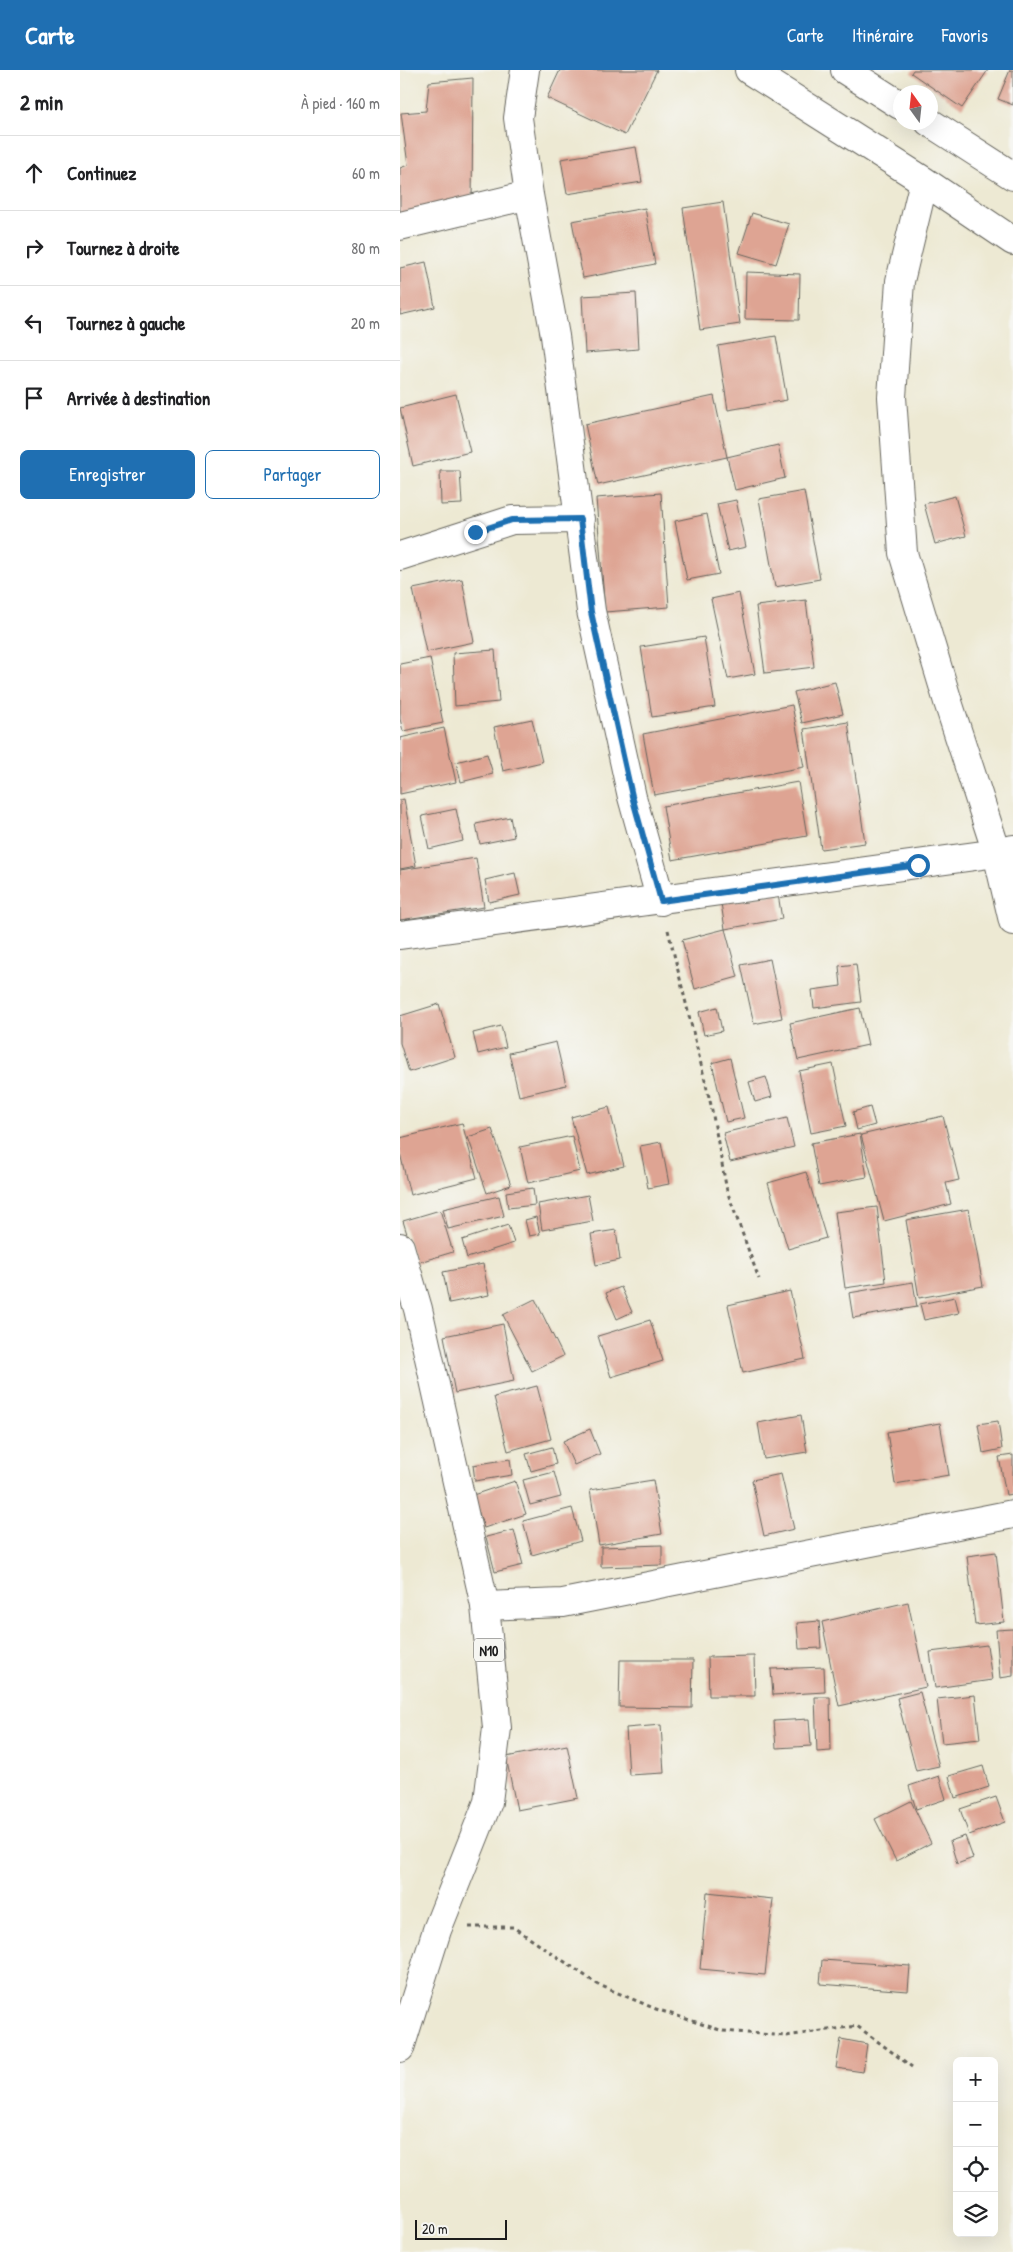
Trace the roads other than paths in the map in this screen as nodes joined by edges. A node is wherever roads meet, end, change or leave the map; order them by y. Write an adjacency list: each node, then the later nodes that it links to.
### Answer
1 (525, 70): 8 (main road)
2 (749, 70): 7 (main road)
3 (845, 70): 4 (main road)
4 (893, 101)
5 (938, 128): 6 (main road)
6 (1012, 173)
7 (924, 181): 10 (main road); 13 (main road)
8 (529, 195): 9 (main road); 11 (main road)
9 (400, 226)
10 (1013, 241)
11 (580, 519): 12 (main road); 14 (main road)
12 (400, 556)
13 (1005, 851): 14 (main road); 15 (main road)
14 (661, 901): 16 (main road)
15 (1013, 922)
16 (400, 935)
17 (400, 1247): 19 (main road, N10)
18 (1013, 1514): 19 (main road)
19 (485, 1606): 20 (main road, N10)
20 (400, 2048)

